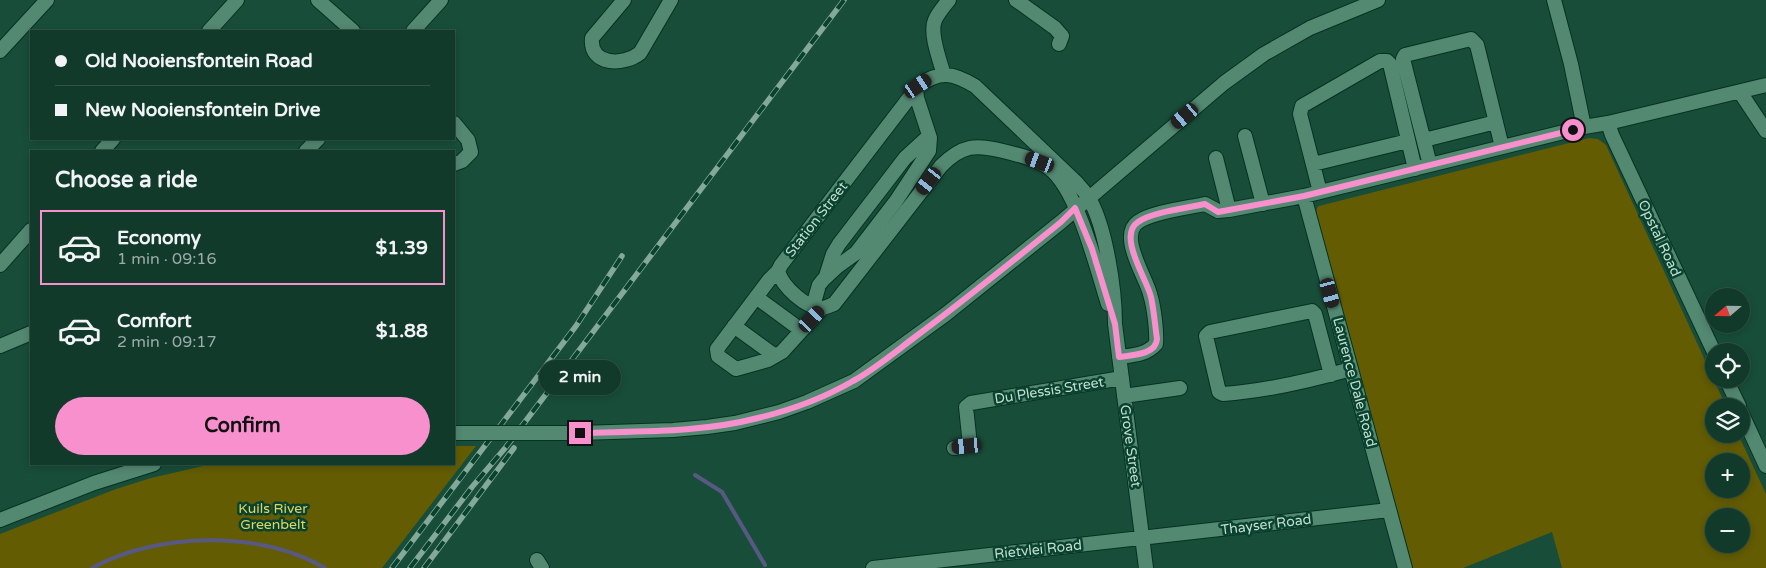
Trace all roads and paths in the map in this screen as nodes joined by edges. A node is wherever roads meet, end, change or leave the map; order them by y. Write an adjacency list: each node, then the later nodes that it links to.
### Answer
1 (47, 0): 15 (street)
2 (237, 0): 11 (street)
3 (318, 0): 12 (street)
4 (441, 0): 13 (street)
5 (624, 0): 6 (street)
6 (672, 0)
7 (1016, 0): 14 (street)
8 (1378, 0): 41 (street)
9 (1554, 0): 23 (street)
10 (942, 2): 16 (street)
11 (210, 30)
12 (352, 30)
13 (414, 30)
14 (1059, 44)
15 (0, 52)
16 (944, 75): 18 (street, Station Street); 41 (street)
17 (1766, 85): 19 (street)
18 (916, 88): 25 (street); 47 (street, Station Street)
19 (1740, 92): 21 (street); 24 (street)
20 (1496, 122): 29 (street); 29 (street); 31 (street)
21 (1608, 122): 23 (street); 55 (street, Opstal Road)
22 (455, 123): 35 (street)
23 (1584, 127): 31 (street)
24 (1766, 132)
25 (929, 136): 48 (street); 48 (street)
26 (1245, 136): 42 (street)
27 (112, 140): 32 (street)
28 (317, 140): 33 (street)
29 (1424, 140): 37 (street)
30 (1408, 141): 36 (street); 36 (street); 38 (street)
31 (1502, 147): 37 (street)
32 (103, 150)
33 (307, 150)
34 (1216, 158): 44 (street)
35 (455, 164)
36 (1313, 164): 39 (street)
37 (1430, 165): 38 (street)
38 (1415, 169): 39 (street)
39 (1320, 192): 40 (street)
40 (1304, 196): 42 (street); 59 (street, Laurence Dale Road)
41 (1089, 197): 43 (street); 51 (street, Grove Street)
42 (1263, 204): 44 (street)
43 (1075, 208): 50 (street); 51 (street, Grove Street); 65 (street, bridge)
44 (1229, 210): 58 (street)
45 (30, 231): 46 (street)
46 (0, 265)
47 (778, 272): 49 (street); 50 (street, Station Street)
48 (826, 277): 50 (street)
49 (756, 297): 52 (street); 53 (street)
50 (818, 307): 53 (street)
51 (1115, 324): 58 (street, Grove Street)
52 (734, 326): 57 (street); 57 (street)
53 (801, 330): 57 (street)
54 (30, 334): 56 (street)
55 (1710, 343)
56 (0, 346)
57 (775, 356)
58 (1119, 357): 61 (street, Grove Street)
59 (1351, 369): 60 (street); 69 (street, Laurence Dale Road)
60 (1331, 375): 60 (street)
61 (1122, 378): 63 (street, Grove Street); 66 (street, Du Plessis Street)
62 (1180, 388): 63 (street)
63 (1124, 396): 71 (street, Grove Street)
64 (1750, 431): 68 (street)
65 (455, 433)
66 (954, 448)
67 (149, 465): 70 (street)
68 (1766, 466)
69 (1389, 510): 71 (street, Thayser Road); 74 (street, Laurence Dale Road)
70 (0, 520)
71 (1143, 538): 72 (street, Rietvlei Road); 73 (street, Grove Street)
72 (874, 568)
73 (1146, 568)
74 (1405, 568)

